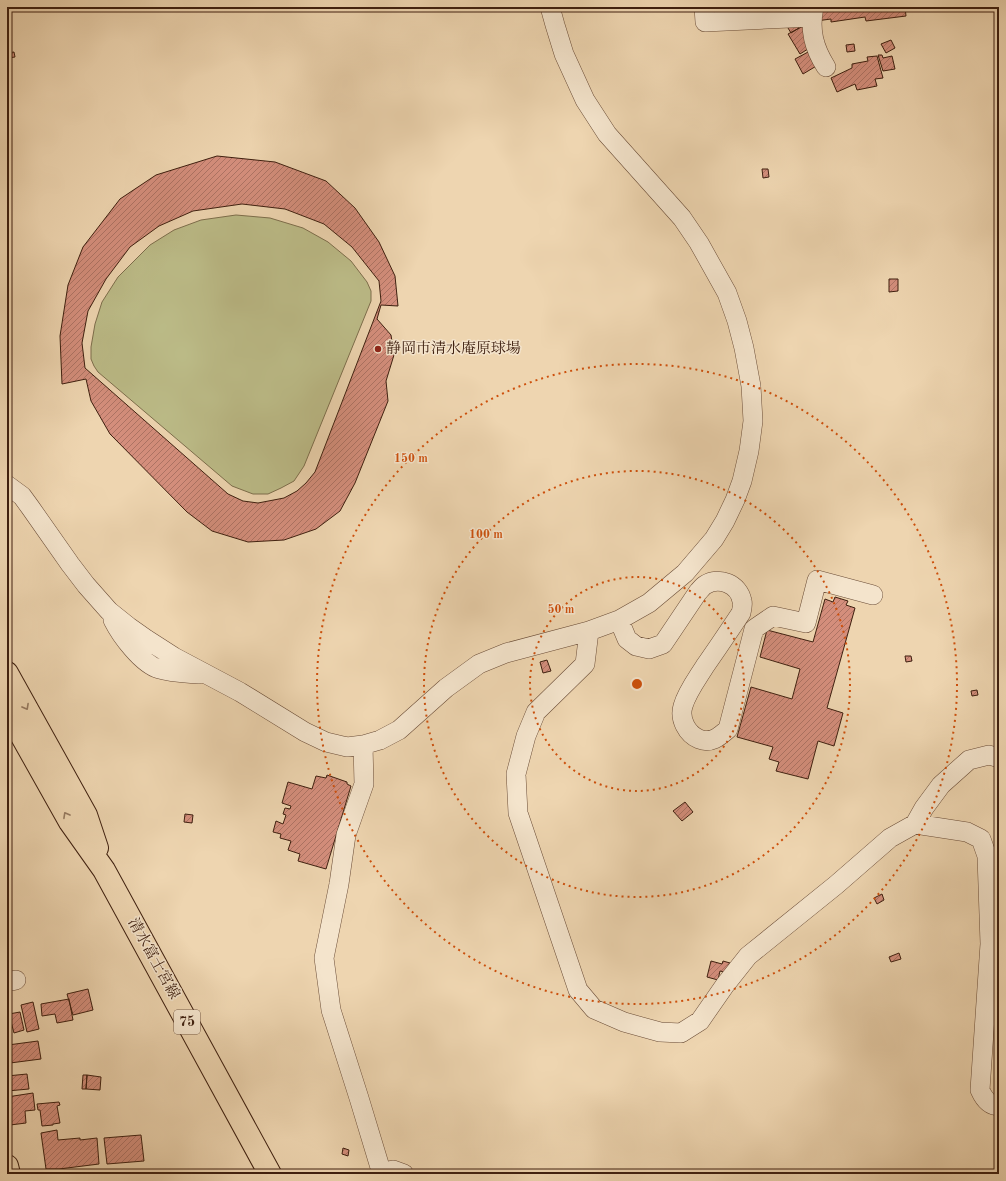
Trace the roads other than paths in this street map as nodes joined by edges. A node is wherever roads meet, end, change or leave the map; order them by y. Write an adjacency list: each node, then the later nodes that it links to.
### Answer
1 (550, 7): 7 (street)
2 (704, 7): 3 (street)
3 (813, 12): 4 (street)
4 (826, 67)
5 (7, 485): 11 (street)
6 (874, 595): 7 (street)
7 (619, 620): 8 (street)
8 (589, 631): 11 (street); 13 (street)
9 (7, 673): 14 (main road, 清水富士宮線 / 75, one-way to 14)
10 (7, 710): 14 (main road, 清水富士宮線 / 75, one-way to 10)
11 (363, 745): 19 (street)
12 (999, 758): 13 (street)
13 (916, 824): 15 (street)
14 (104, 870): 18 (main road, 清水富士宮線 / 75)
15 (999, 1106)
16 (7, 1166): 17 (main road)
17 (9, 1174)
18 (270, 1174)
19 (382, 1174): 20 (street)
20 (404, 1174)

